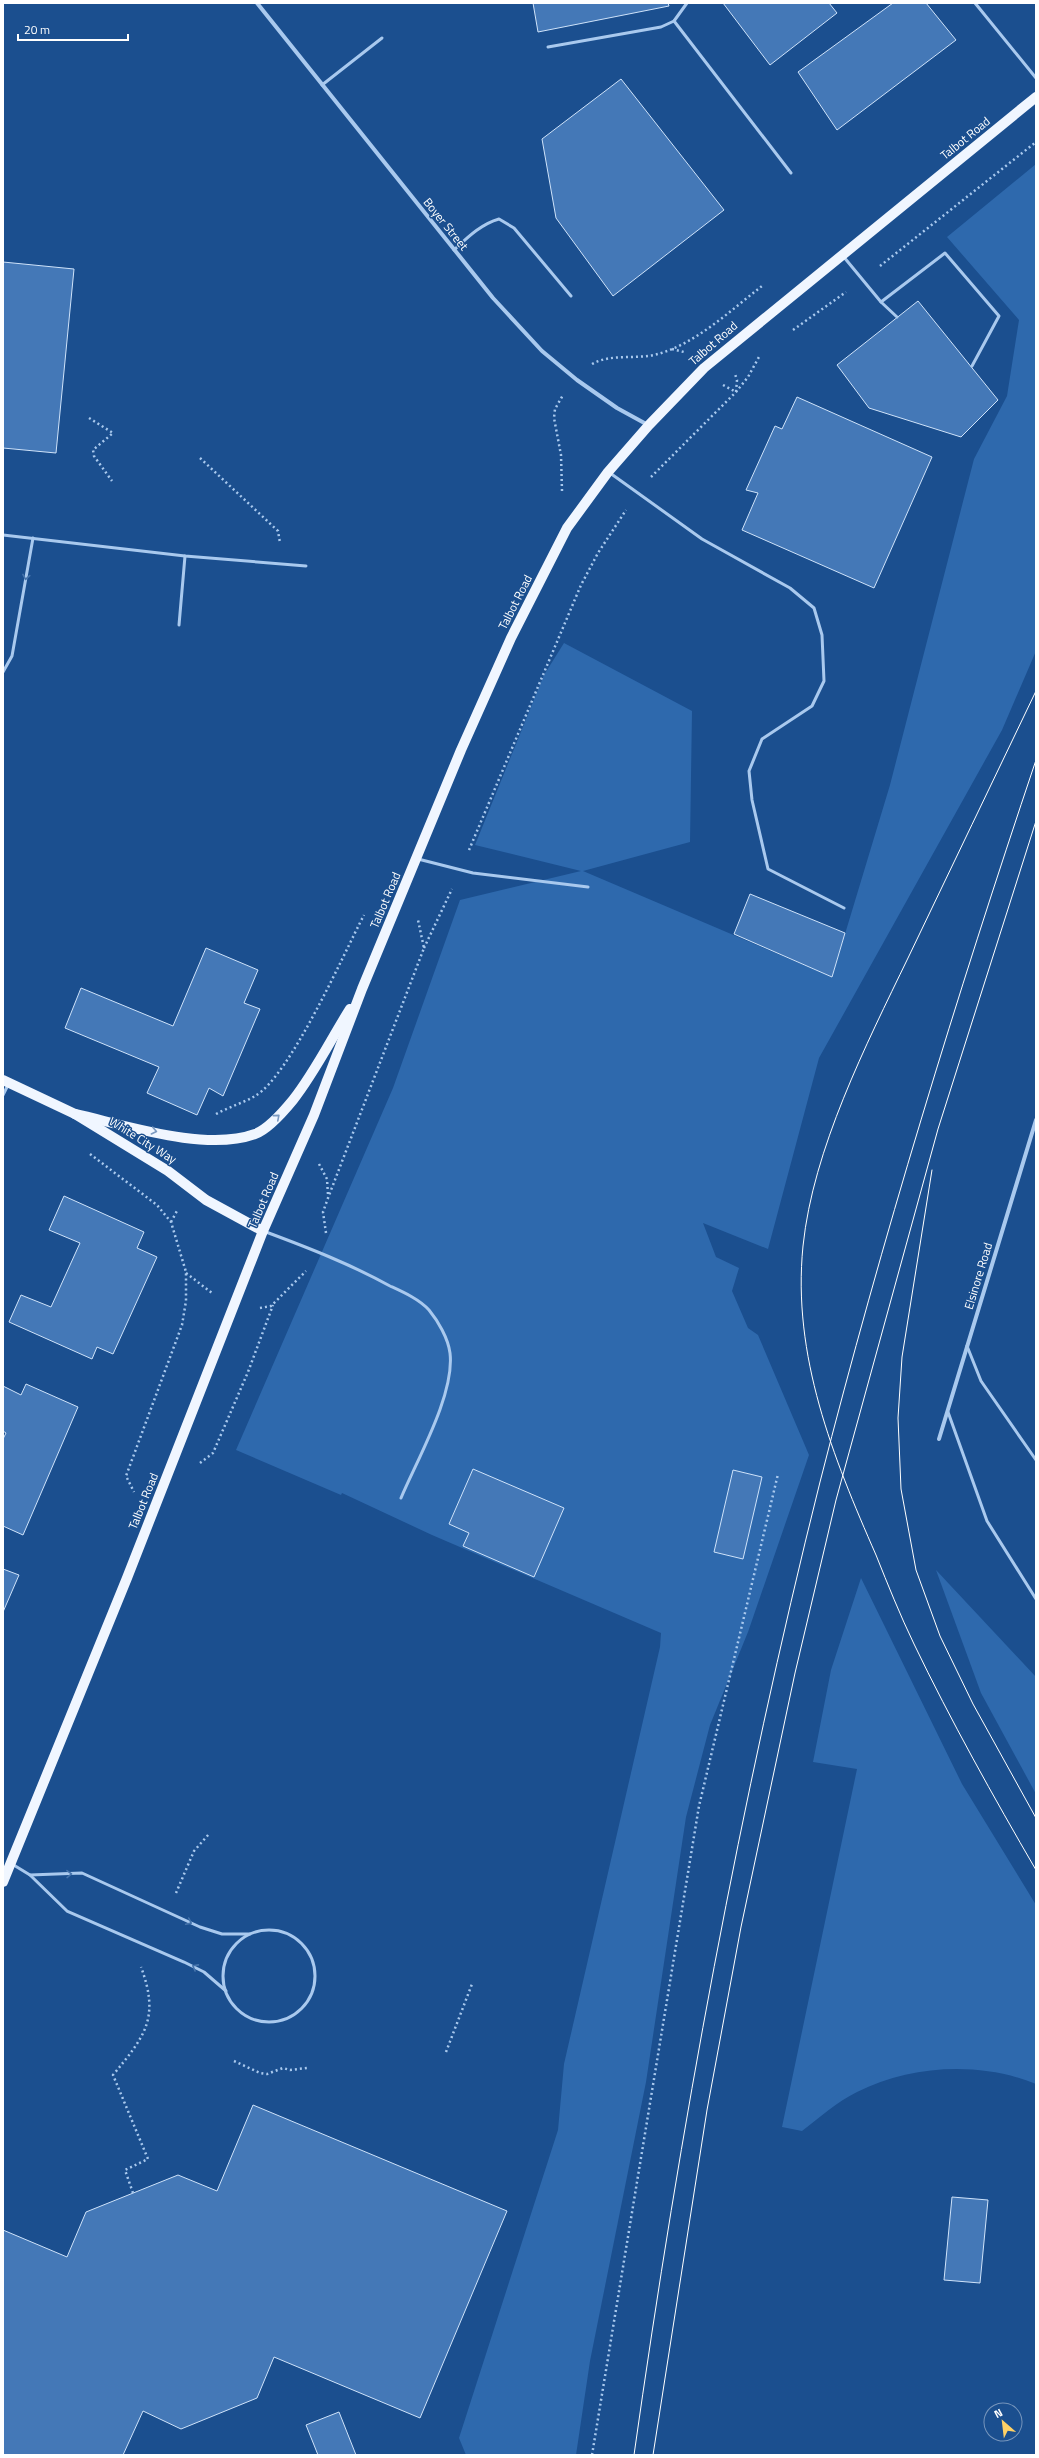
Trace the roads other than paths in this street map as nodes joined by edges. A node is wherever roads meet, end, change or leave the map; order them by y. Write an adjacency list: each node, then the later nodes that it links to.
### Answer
1 (257, 3): 8 (street, Boyer Street)
2 (687, 3): 4 (lane)
3 (975, 3): 7 (lane)
4 (674, 21): 6 (lane); 10 (lane)
5 (382, 38): 8 (lane)
6 (548, 47)
7 (1036, 78)
8 (322, 85): 11 (street, Boyer Street)
9 (1036, 97): 12 (main road, Talbot Road)
10 (791, 173)
11 (454, 250): 13 (lane); 17 (street, Boyer Street)
12 (842, 254): 14 (lane); 17 (main road, Talbot Road)
13 (571, 296)
14 (881, 302): 15 (lane); 16 (lane)
15 (896, 317)
16 (972, 366)
17 (648, 425): 18 (main road, Talbot Road)
18 (608, 472): 25 (main road, Talbot Road); 27 (lane)
19 (3, 535): 20 (lane)
20 (33, 538): 21 (lane); 24 (lane, one-way to 24)
21 (185, 556): 22 (lane); 23 (lane)
22 (306, 566)
23 (180, 625)
24 (3, 672)
25 (416, 859): 26 (lane); 28 (main road, Talbot Road)
26 (588, 887)
27 (844, 908)
28 (362, 989): 31 (main road, one-way to 28); 33 (main road, Talbot Road)
29 (6, 1082): 30 (lane); 31 (main road, White City Way)
30 (3, 1095)
31 (75, 1114): 33 (main road, White City Way)
32 (1036, 1120): 34 (street, Elsinore Road)
33 (264, 1231): 38 (lane); 40 (main road, Talbot Road)
34 (967, 1346): 35 (street, Elsinore Road); 37 (lane)
35 (948, 1412): 36 (street, Elsinore Road); 39 (lane)
36 (939, 1438)
37 (1036, 1460)
38 (401, 1498)
39 (1036, 1599)
40 (7, 1861): 41 (lane); 42 (main road, Talbot Road)
41 (30, 1875): 43 (lane, one-way to 43); 44 (lane, one-way to 41)
42 (3, 1882)
43 (250, 1934): 44 (lane); 44 (lane)
44 (226, 1991)

